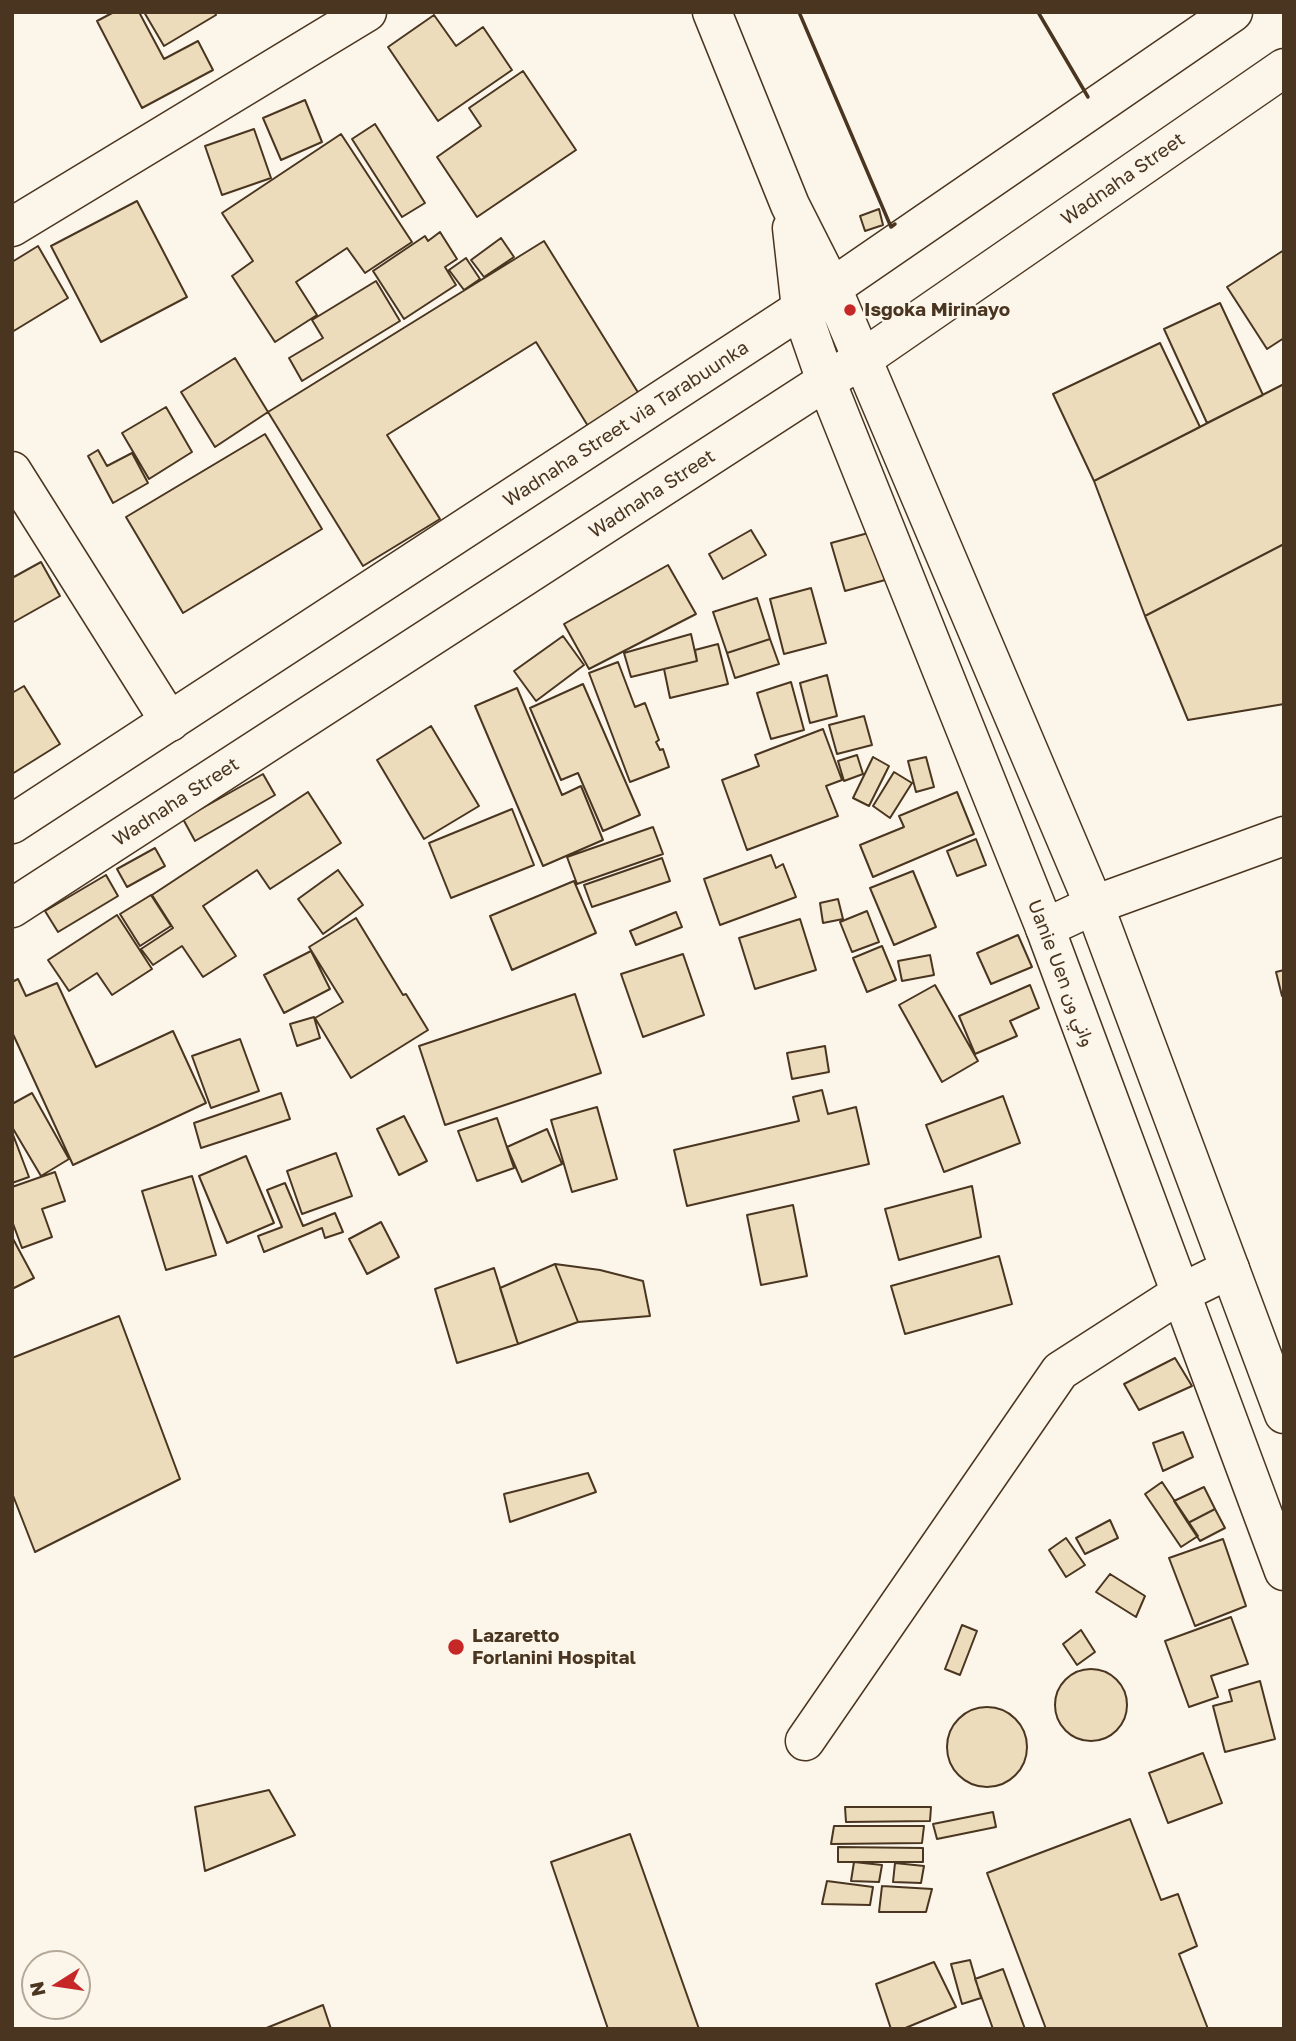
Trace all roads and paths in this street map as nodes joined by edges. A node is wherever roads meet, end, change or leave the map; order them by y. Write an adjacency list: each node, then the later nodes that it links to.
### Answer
1 (367, 12): 6 (street)
2 (712, 12): 5 (street)
3 (1233, 12): 7 (street, Wadnaha Street via Tarabuunka)
4 (1284, 68): 9 (street, Wadnaha Street)
5 (790, 205): 7 (street); 8 (street, Uanie Uen واني ون)
6 (12, 227)
7 (832, 288): 8 (street, Wadnaha Street via Tarabuunka); 9 (street)
8 (801, 309): 10 (street, Uanie Uen واني ون); 12 (street, Wadnaha Street via Tarabuunka)
9 (861, 360): 10 (street, Wadnaha Street); 15 (street)
10 (826, 381): 16 (street, Wadnaha Street); 17 (street, Uanie Uen واني ون)
11 (12, 471): 12 (street)
12 (170, 722): 13 (street, Wadnaha Street via Tarabuunka)
13 (12, 824)
14 (1284, 836): 15 (street)
15 (1094, 905): 17 (street); 18 (street)
16 (12, 908)
17 (1045, 928): 19 (street, Uanie Uen واني ون)
18 (1230, 1269): 19 (street); 20 (street)
19 (1181, 1293): 21 (street, Uanie Uen واني ون); 22 (street)
20 (1284, 1414)
21 (1284, 1571)
22 (805, 1741)

